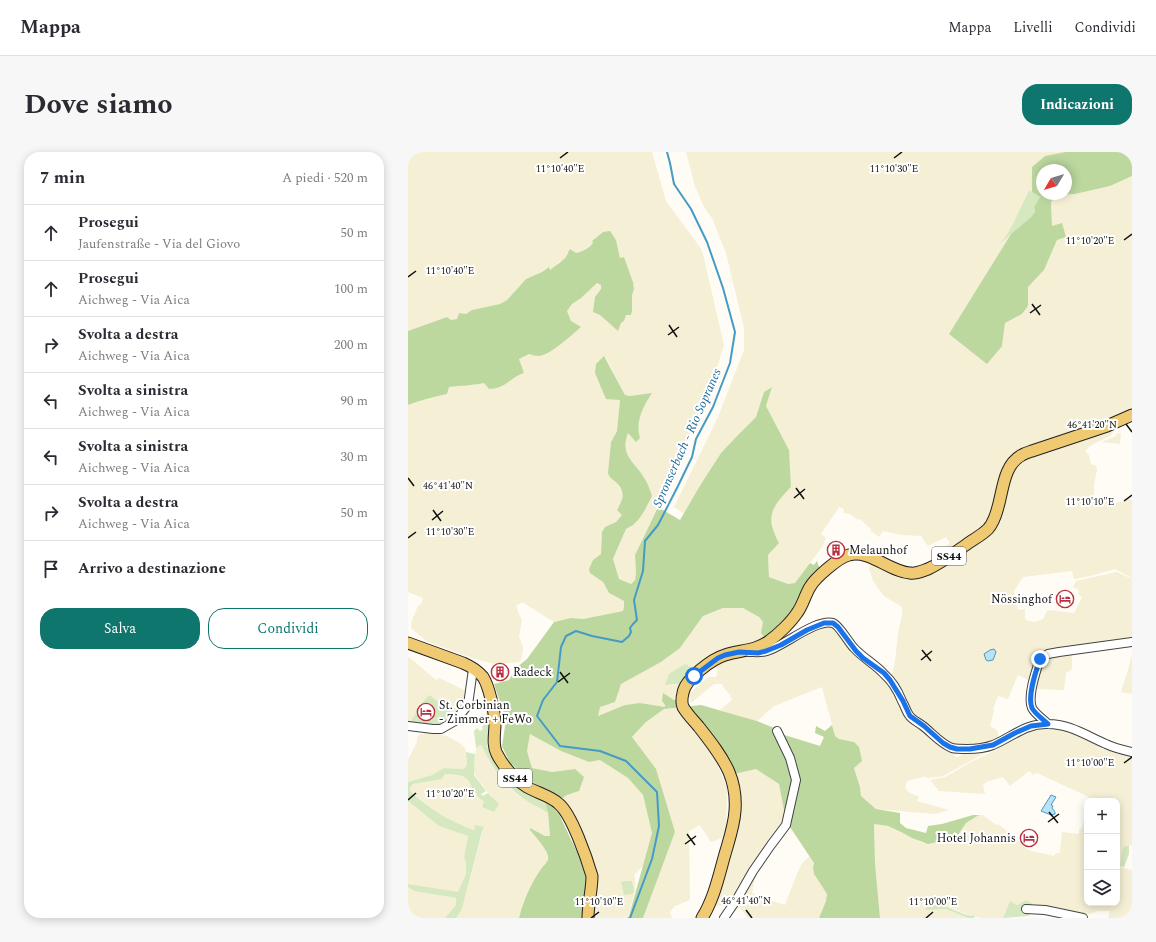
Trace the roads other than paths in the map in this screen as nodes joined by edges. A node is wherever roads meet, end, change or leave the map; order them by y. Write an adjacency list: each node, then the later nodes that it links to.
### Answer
1 (1132, 415): 4 (main road, SS44)
2 (1132, 642): 6 (street)
3 (408, 643): 5 (main road, SS44)
4 (739, 652): 6 (street); 12 (main road, SS44)
5 (473, 669): 7 (street); 11 (main road, SS44)
6 (1048, 724): 9 (street)
7 (408, 726)
8 (777, 731): 13 (street)
9 (1132, 752)
10 (1026, 909): 14 (street)
11 (588, 918)
12 (702, 918)
13 (724, 918)
14 (1083, 918)

